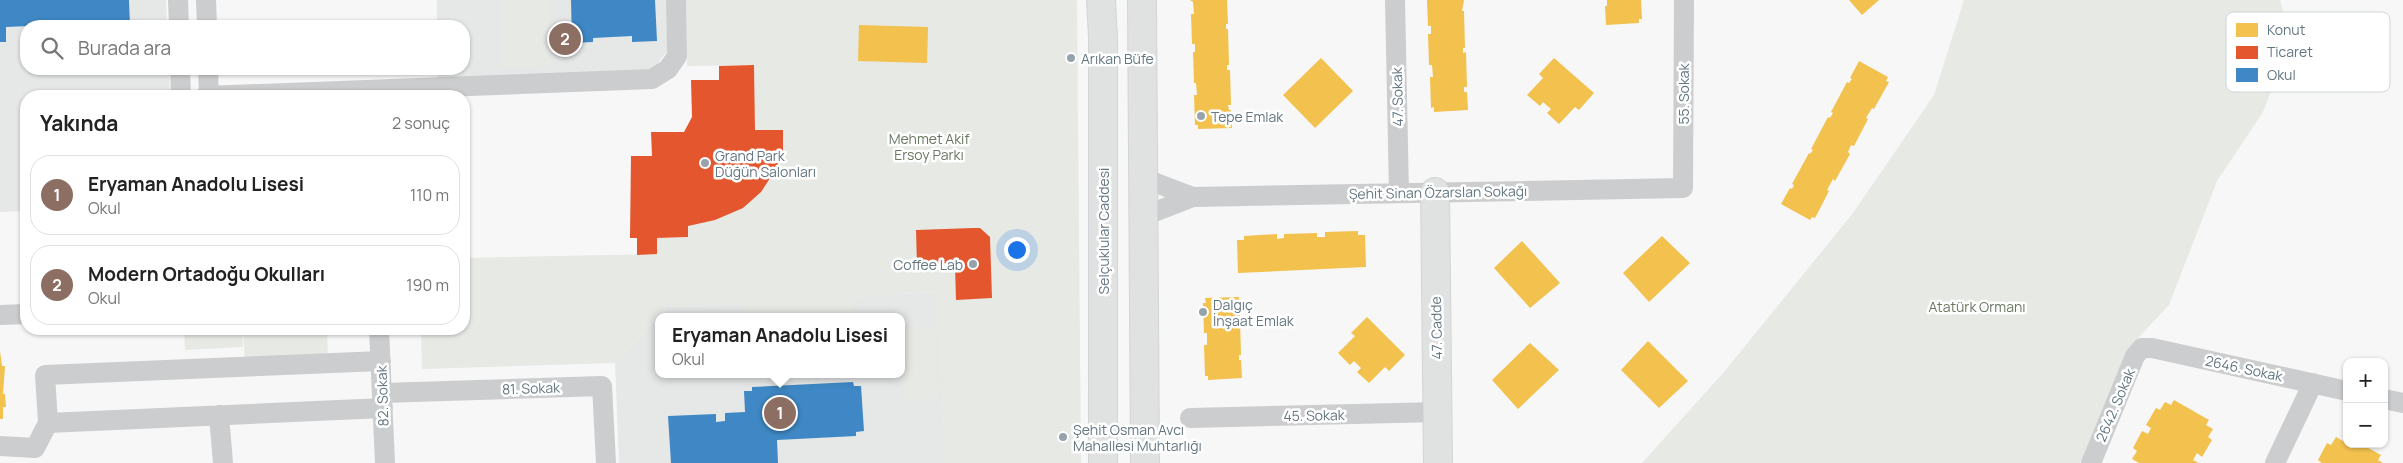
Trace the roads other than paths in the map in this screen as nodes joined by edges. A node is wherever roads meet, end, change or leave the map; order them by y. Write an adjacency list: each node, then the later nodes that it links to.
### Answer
1 (178, 0): 8 (street)
2 (206, 0): 9 (street)
3 (676, 0): 14 (street)
4 (1101, 0): 15 (main road, Selçuklular Caddesi)
5 (1142, 0): 16 (main road)
6 (1395, 0): 19 (street, 47. Sokak)
7 (1684, 0): 17 (street, 55. Sokak)
8 (179, 20)
9 (207, 20)
10 (180, 75): 12 (street)
11 (208, 75): 13 (street)
12 (181, 90)
13 (209, 90)
14 (430, 90)
15 (1103, 178): 16 (main road); 22 (main road, Selçuklular Caddesi)
16 (1143, 178): 20 (street); 21 (main road)
17 (1683, 188): 18 (street, Şehit Sinan Özarslan Sokağı)
18 (1434, 192): 19 (street, Şehit Sinan Özarslan Sokağı); 33 (main road, 47. Cadde)
19 (1399, 193): 20 (street, Şehit Sinan Özarslan Sokağı)
20 (1193, 197): 21 (street)
21 (1144, 216): 22 (main road); 42 (main road)
22 (1103, 217): 41 (main road, Selçuklular Caddesi)
23 (20, 314): 24 (street)
24 (0, 315)
25 (379, 335): 27 (street, 82. Sokak)
26 (2142, 348): 28 (street, 2646. Sokak); 44 (street, 2642. Sokak)
27 (381, 361): 30 (street, 82. Sokak); 36 (street)
28 (2313, 383): 29 (street, 2646. Sokak); 45 (street)
29 (2343, 390)
30 (382, 400): 34 (street); 39 (street, 82. Sokak); 40 (street, 81. Sokak)
31 (2388, 400): 32 (street)
32 (2403, 403)
33 (1438, 412): 35 (street, 45. Sokak); 43 (main road, 47. Cadde)
34 (220, 415): 36 (street); 38 (street)
35 (1190, 418)
36 (48, 423): 37 (street)
37 (0, 446)
38 (223, 463)
39 (385, 463)
40 (606, 463)
41 (1103, 463)
42 (1145, 463)
43 (1438, 463)
44 (2090, 463)
45 (2275, 463)

